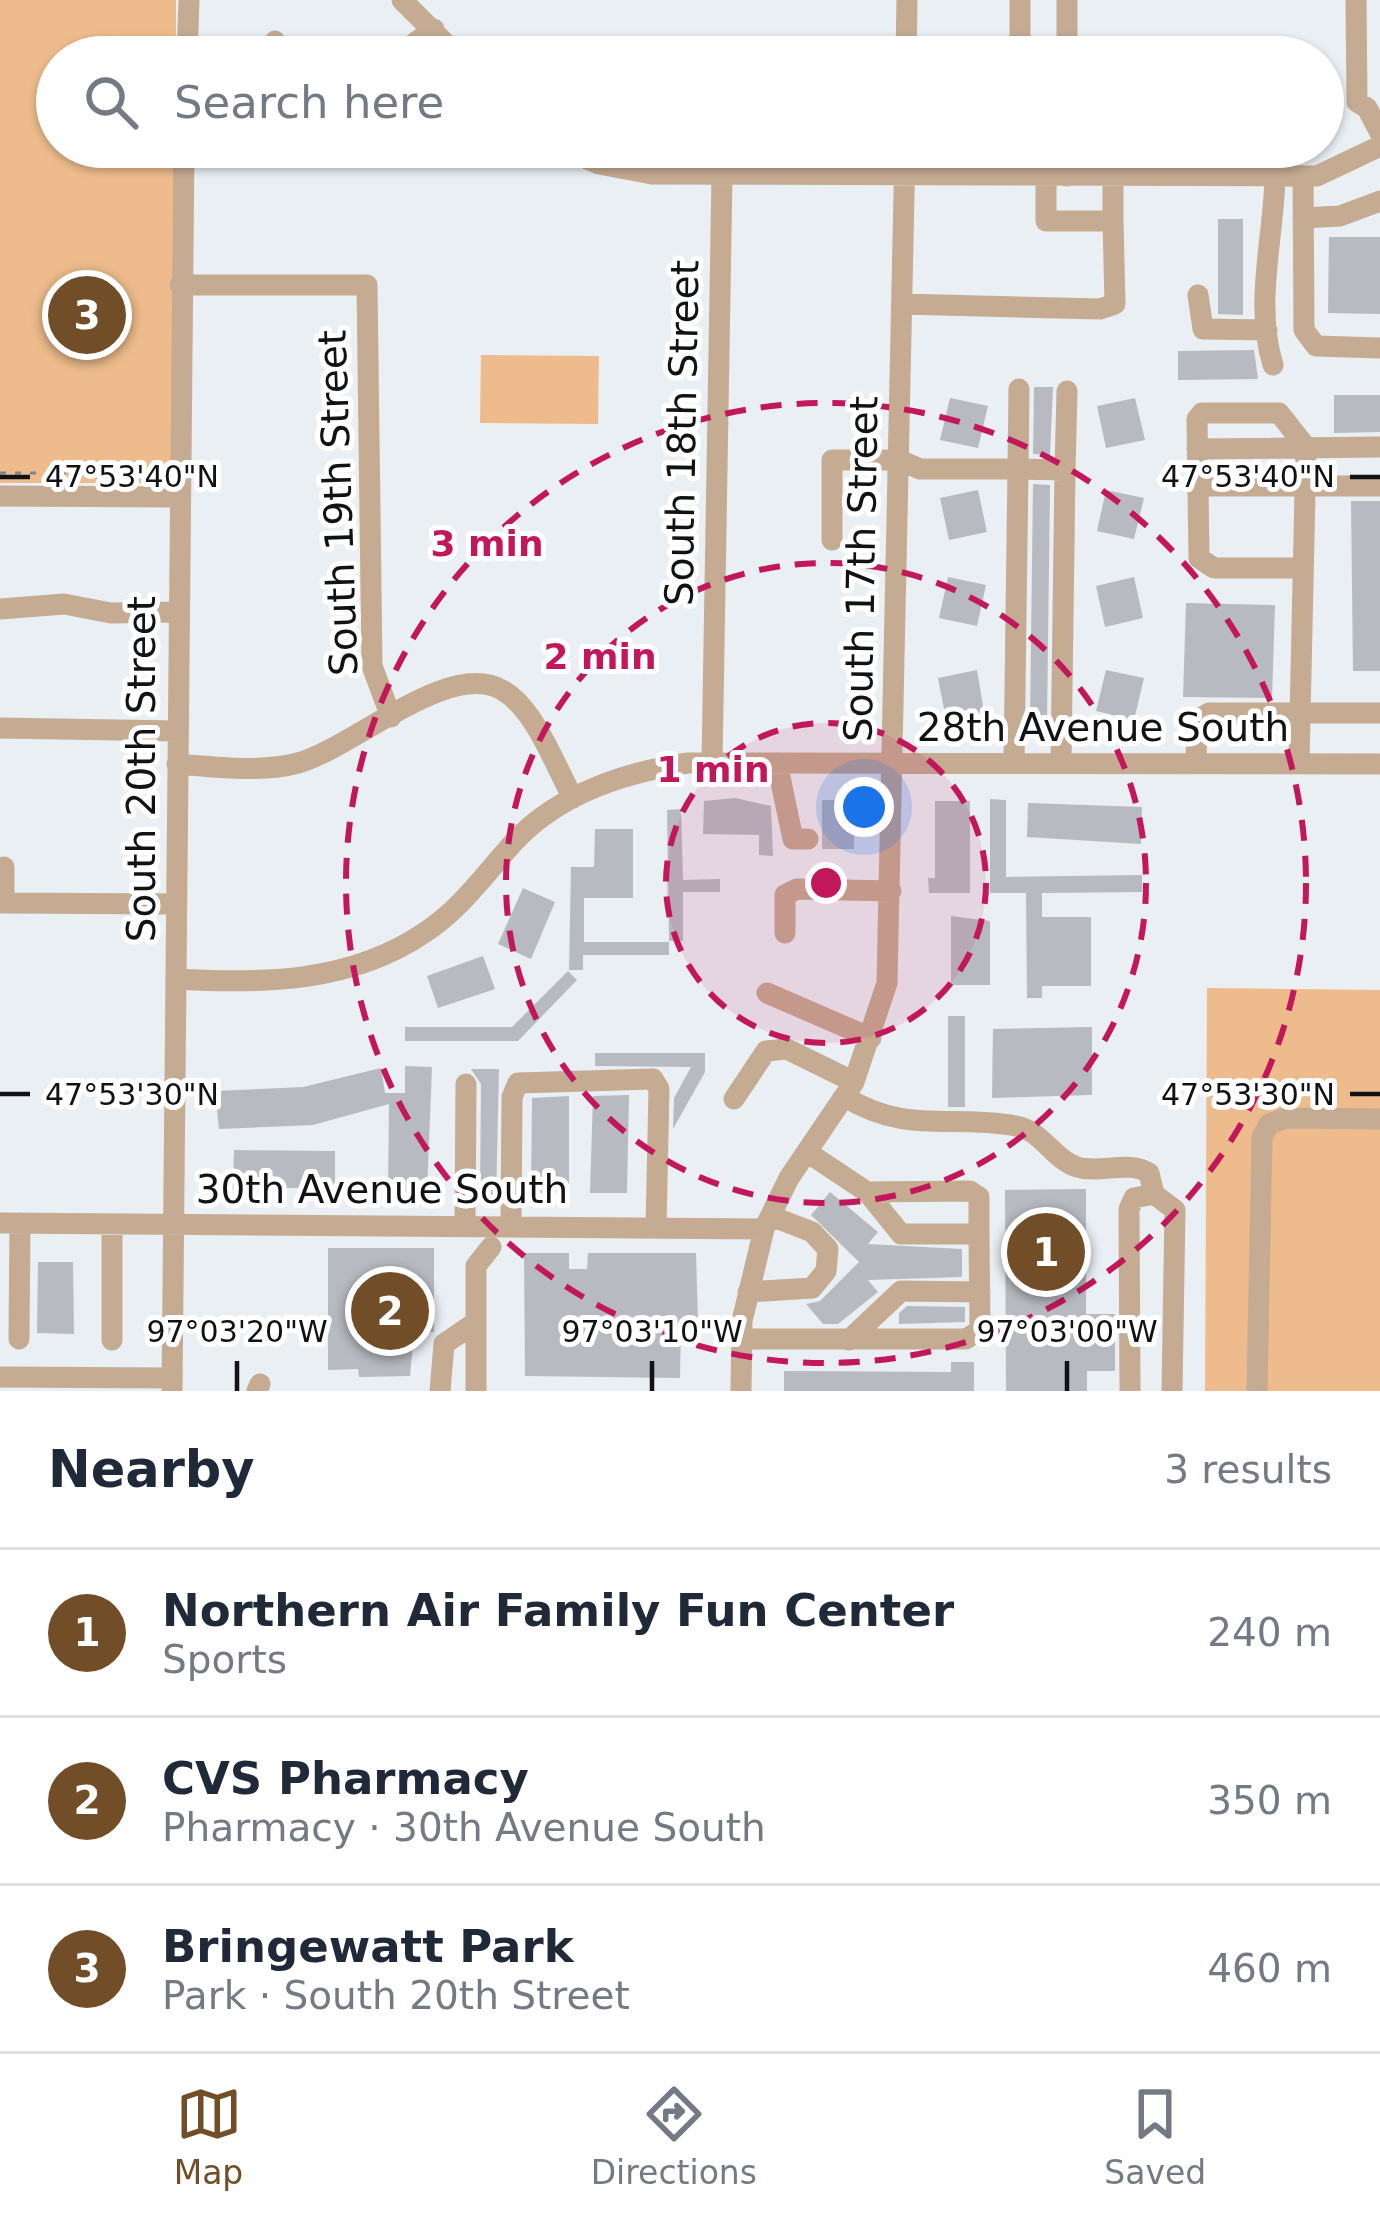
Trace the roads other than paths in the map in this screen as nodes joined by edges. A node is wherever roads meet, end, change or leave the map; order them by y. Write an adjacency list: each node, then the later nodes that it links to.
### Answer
1 (189, 0): 9 (street)
2 (402, 0): 8 (street)
3 (444, 0): 8 (street)
4 (907, 0): 12 (street)
5 (1020, 0): 13 (street)
6 (1067, 0): 14 (street)
7 (1356, 0): 15 (street)
8 (430, 23): 10 (street); 11 (street)
9 (188, 36)
10 (417, 36)
11 (441, 36)
12 (906, 36)
13 (1021, 36)
14 (1067, 36)
15 (1373, 104): 16 (street)
16 (1380, 134)
17 (1380, 146): 18 (street)
18 (1344, 165)
19 (183, 168): 35 (street, South 20th Street)
20 (620, 168): 26 (street)
21 (905, 168): 27 (street, South 17th Street)
22 (1021, 168): 25 (street)
23 (1059, 168): 28 (street)
24 (1332, 168): 31 (street)
25 (1021, 175): 27 (street); 28 (street)
26 (722, 176): 27 (street); 69 (street, South 18th Street)
27 (905, 176): 37 (street, South 17th Street)
28 (1056, 176): 29 (street); 34 (street)
29 (1113, 176): 30 (street); 34 (street)
30 (1275, 176): 31 (street); 38 (street)
31 (1303, 176): 33 (street)
32 (1380, 201): 33 (street)
33 (1303, 218): 39 (street)
34 (1113, 221): 37 (street)
35 (180, 285): 53 (street, South 20th Street); 60 (street, South 19th Street)
36 (1198, 295): 38 (street)
37 (902, 304): 46 (street, South 17th Street)
38 (1267, 330): 40 (street)
39 (1380, 348)
40 (1273, 365)
41 (1019, 388): 47 (street)
42 (1067, 391): 48 (street)
43 (1306, 447): 44 (street); 45 (street); 45 (street); 50 (street)
44 (1380, 447)
45 (1197, 448): 49 (street)
46 (899, 460): 47 (street); 54 (street); 63 (street, South 17th Street)
47 (1018, 469): 48 (street); 65 (street)
48 (1065, 470): 66 (street)
49 (1197, 486): 50 (street); 55 (street)
50 (1306, 486): 51 (street); 55 (street)
51 (1380, 486)
52 (0, 496): 53 (street)
53 (179, 497): 57 (street, South 20th Street)
54 (832, 539)
55 (1301, 568): 58 (street)
56 (0, 609): 57 (street)
57 (178, 611): 62 (street, South 20th Street)
58 (1299, 713): 59 (street); 67 (street); 70 (street)
59 (1380, 713)
60 (392, 717): 68 (street); 72 (street)
61 (0, 728): 62 (street)
62 (176, 731): 68 (street, South 20th Street)
63 (894, 762): 64 (street, 28th Avenue South); 65 (street, 28th Avenue South); 75 (street, South 17th Street)
64 (777, 763): 69 (street, 28th Avenue South); 73 (street)
65 (1014, 763): 66 (street, 28th Avenue South)
66 (1061, 763): 67 (street, 28th Avenue South)
67 (1196, 763): 70 (street, 28th Avenue South)
68 (177, 764): 77 (street, South 20th Street)
69 (712, 764): 72 (street, 28th Avenue South)
70 (1299, 764): 71 (street, 28th Avenue South)
71 (1380, 764)
72 (573, 798): 79 (street, 28th Avenue South)
73 (808, 839)
74 (4, 867): 76 (street)
75 (891, 890): 78 (street); 81 (street, South 17th Street)
76 (2, 903): 77 (street)
77 (176, 904): 79 (street, South 20th Street)
78 (784, 932)
79 (176, 979): 92 (street, South 20th Street)
80 (767, 993): 81 (street)
81 (872, 1038): 83 (street, South 17th Street)
82 (466, 1084): 93 (street)
83 (850, 1090): 84 (street); 86 (street, South 17th Street); 88 (street)
84 (734, 1099)
85 (1380, 1119): 112 (street)
86 (807, 1152): 87 (street); 89 (street, South 17th Street)
87 (867, 1192): 96 (street); 96 (street)
88 (1154, 1194): 110 (street); 111 (street)
89 (767, 1222): 95 (street, 30th Avenue South); 98 (street, South 17th Street); 98 (street)
90 (10, 1223): 91 (street, 30th Avenue South); 101 (street)
91 (112, 1224): 92 (street, 30th Avenue South); 102 (street)
92 (175, 1224): 93 (street, 30th Avenue South); 106 (street, South 20th Street)
93 (465, 1224): 94 (street, 30th Avenue South)
94 (512, 1225): 95 (street, 30th Avenue South); 95 (street)
95 (656, 1227)
96 (979, 1234): 99 (street)
97 (491, 1247): 100 (street)
98 (748, 1292): 103 (street, South 17th Street)
99 (980, 1292): 104 (street); 104 (street)
100 (476, 1322): 107 (street); 108 (street)
101 (20, 1339)
102 (112, 1340)
103 (742, 1340): 104 (street); 109 (street, South 17th Street)
104 (849, 1340)
105 (0, 1377): 106 (street)
106 (172, 1385)
107 (440, 1391)
108 (476, 1391)
109 (741, 1391)
110 (1130, 1391)
111 (1172, 1391)
112 (1257, 1391)

